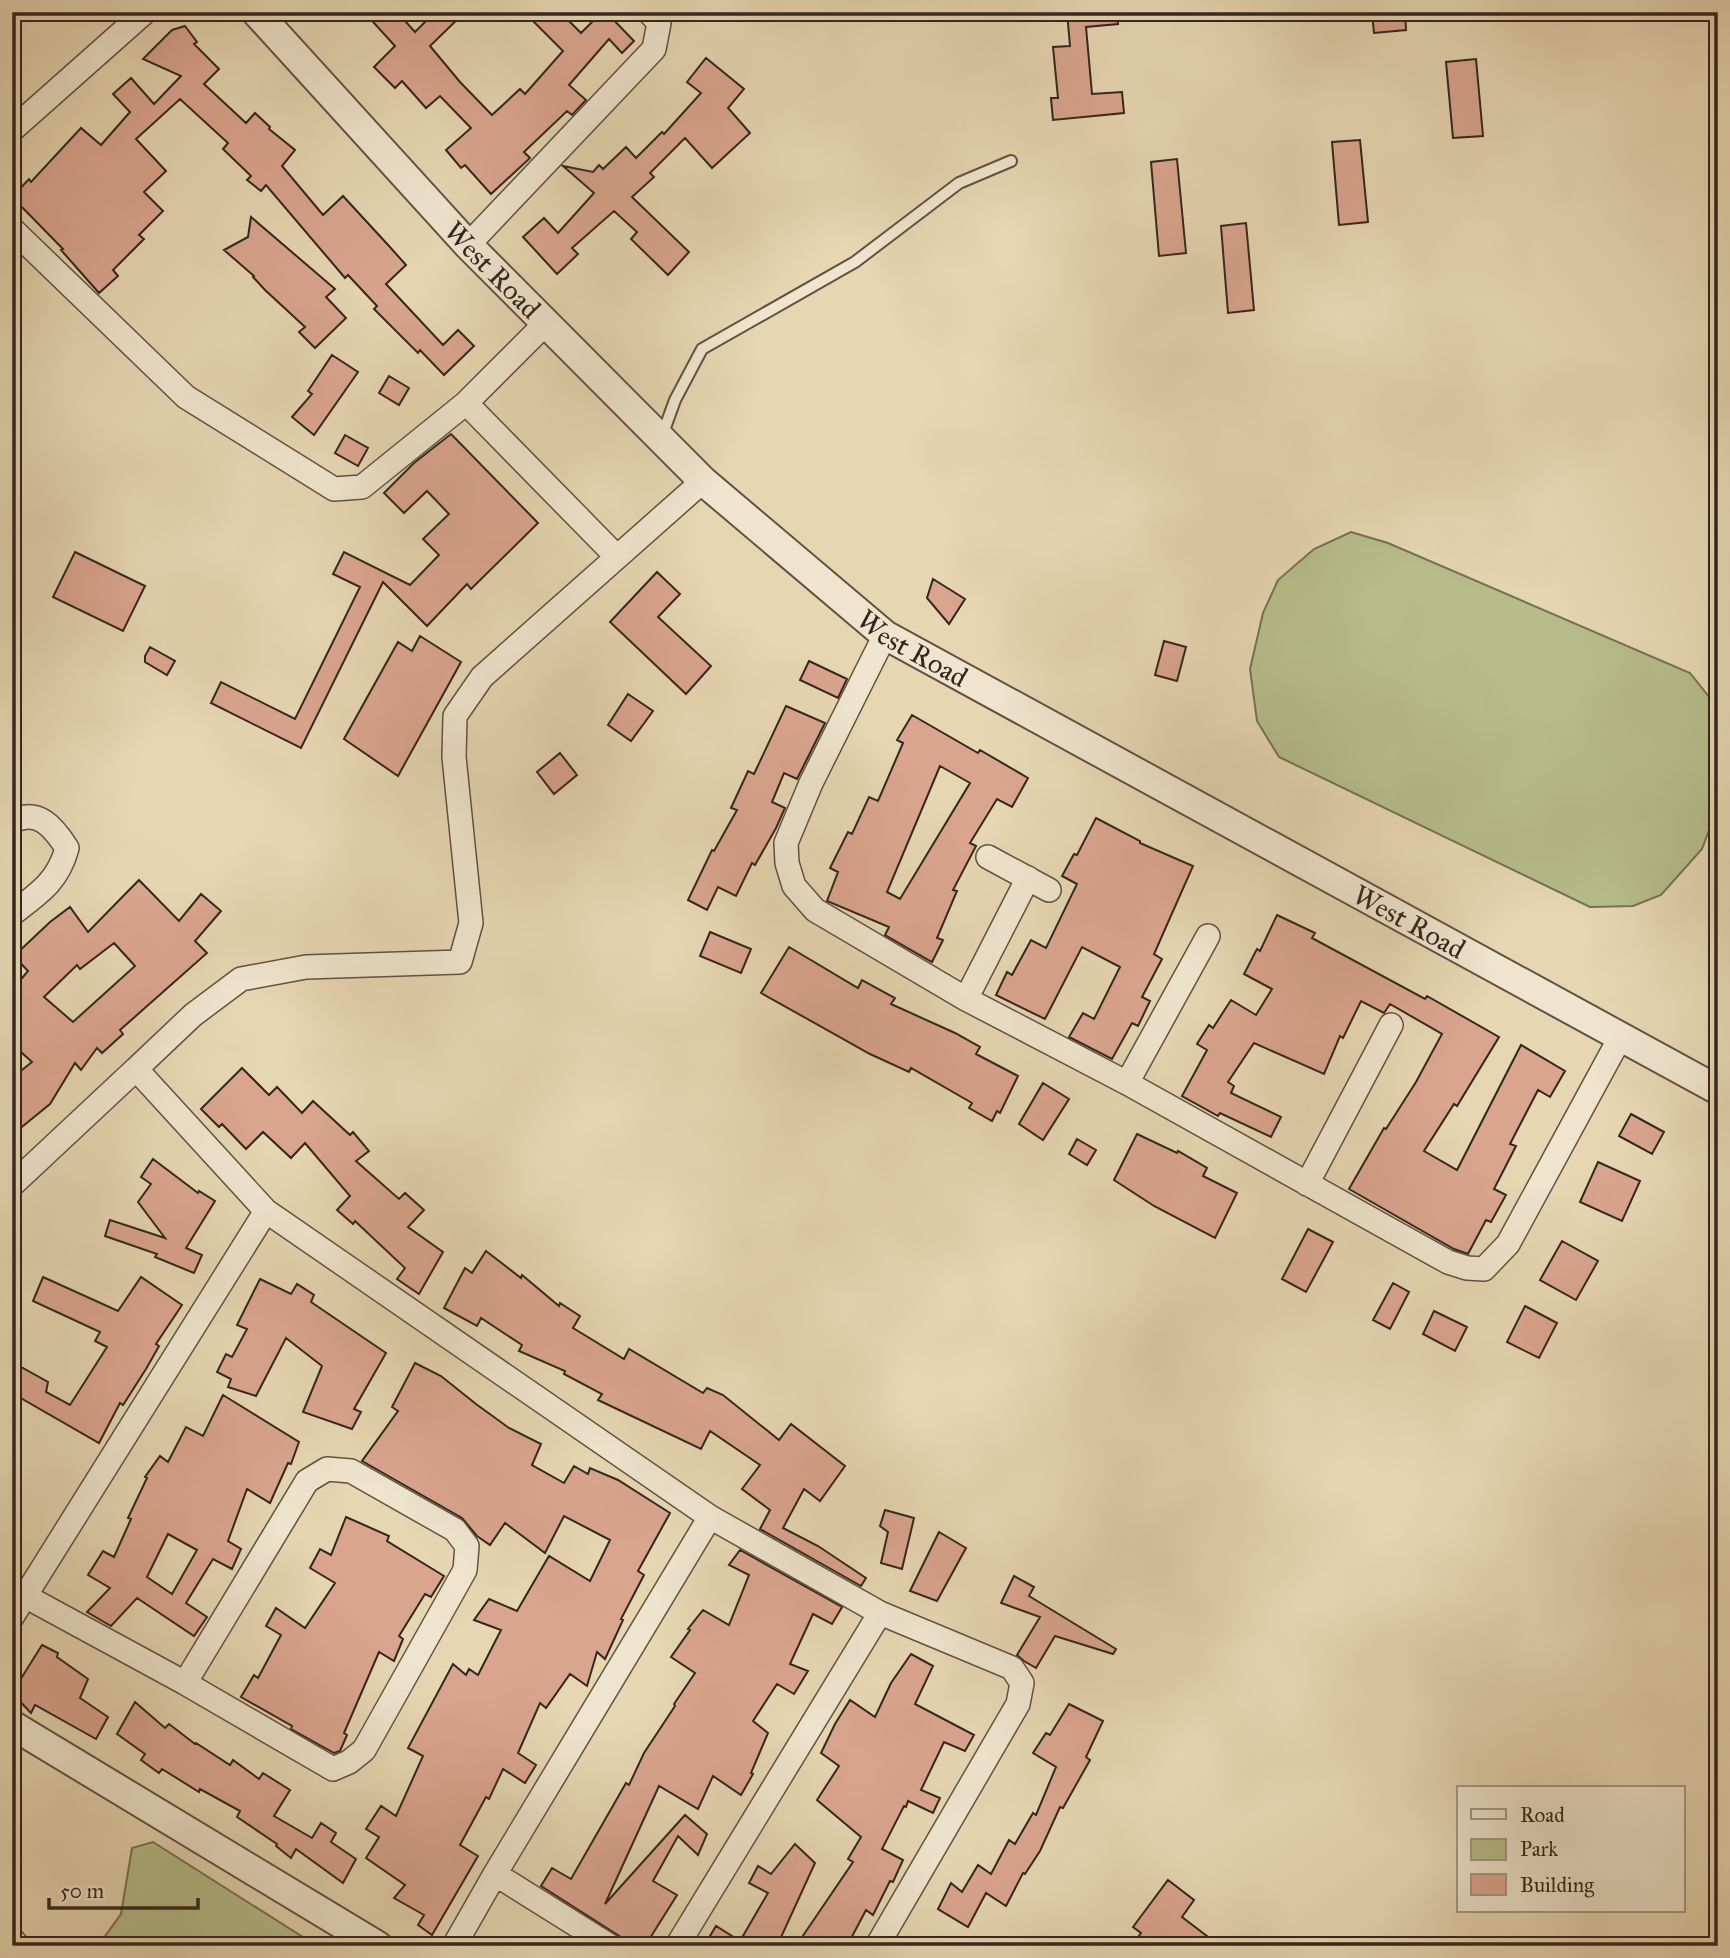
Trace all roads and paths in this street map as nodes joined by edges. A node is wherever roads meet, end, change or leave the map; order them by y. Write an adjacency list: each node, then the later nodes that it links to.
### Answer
1 (145, 12): 4 (street)
2 (256, 12): 8 (street, West Road)
3 (649, 12): 8 (street)
4 (22, 106): 5 (street)
5 (12, 130)
6 (1012, 161): 11 (lane)
7 (12, 229): 10 (street)
8 (468, 244): 9 (street, West Road)
9 (546, 323): 10 (street); 11 (street, West Road)
10 (466, 403): 13 (street)
11 (662, 437): 12 (street, West Road)
12 (703, 481): 13 (street); 14 (street, West Road)
13 (617, 557): 24 (street)
14 (885, 635): 21 (street); 23 (street, West Road)
15 (12, 822): 19 (street)
16 (988, 857): 17 (street)
17 (1028, 878): 18 (street); 21 (street)
18 (1049, 890)
19 (12, 914)
20 (1208, 936): 25 (street)
21 (966, 999): 25 (street)
22 (1391, 1025): 27 (street)
23 (1621, 1036): 26 (street, West Road); 27 (street)
24 (136, 1069): 28 (street); 29 (street)
25 (1127, 1083): 27 (street)
26 (1718, 1090)
27 (1307, 1184)
28 (12, 1185)
29 (266, 1211): 30 (street); 31 (street)
30 (710, 1517): 32 (street); 36 (street)
31 (25, 1596): 33 (street); 34 (street)
32 (880, 1613): 42 (street); 43 (street)
33 (12, 1617)
34 (185, 1683): 34 (street)
35 (12, 1725): 39 (street)
36 (495, 1874): 40 (street); 41 (street)
37 (12, 1939): 38 (street)
38 (18, 1946)
39 (378, 1946)
40 (454, 1946)
41 (610, 1946)
42 (677, 1946)
43 (877, 1946)

